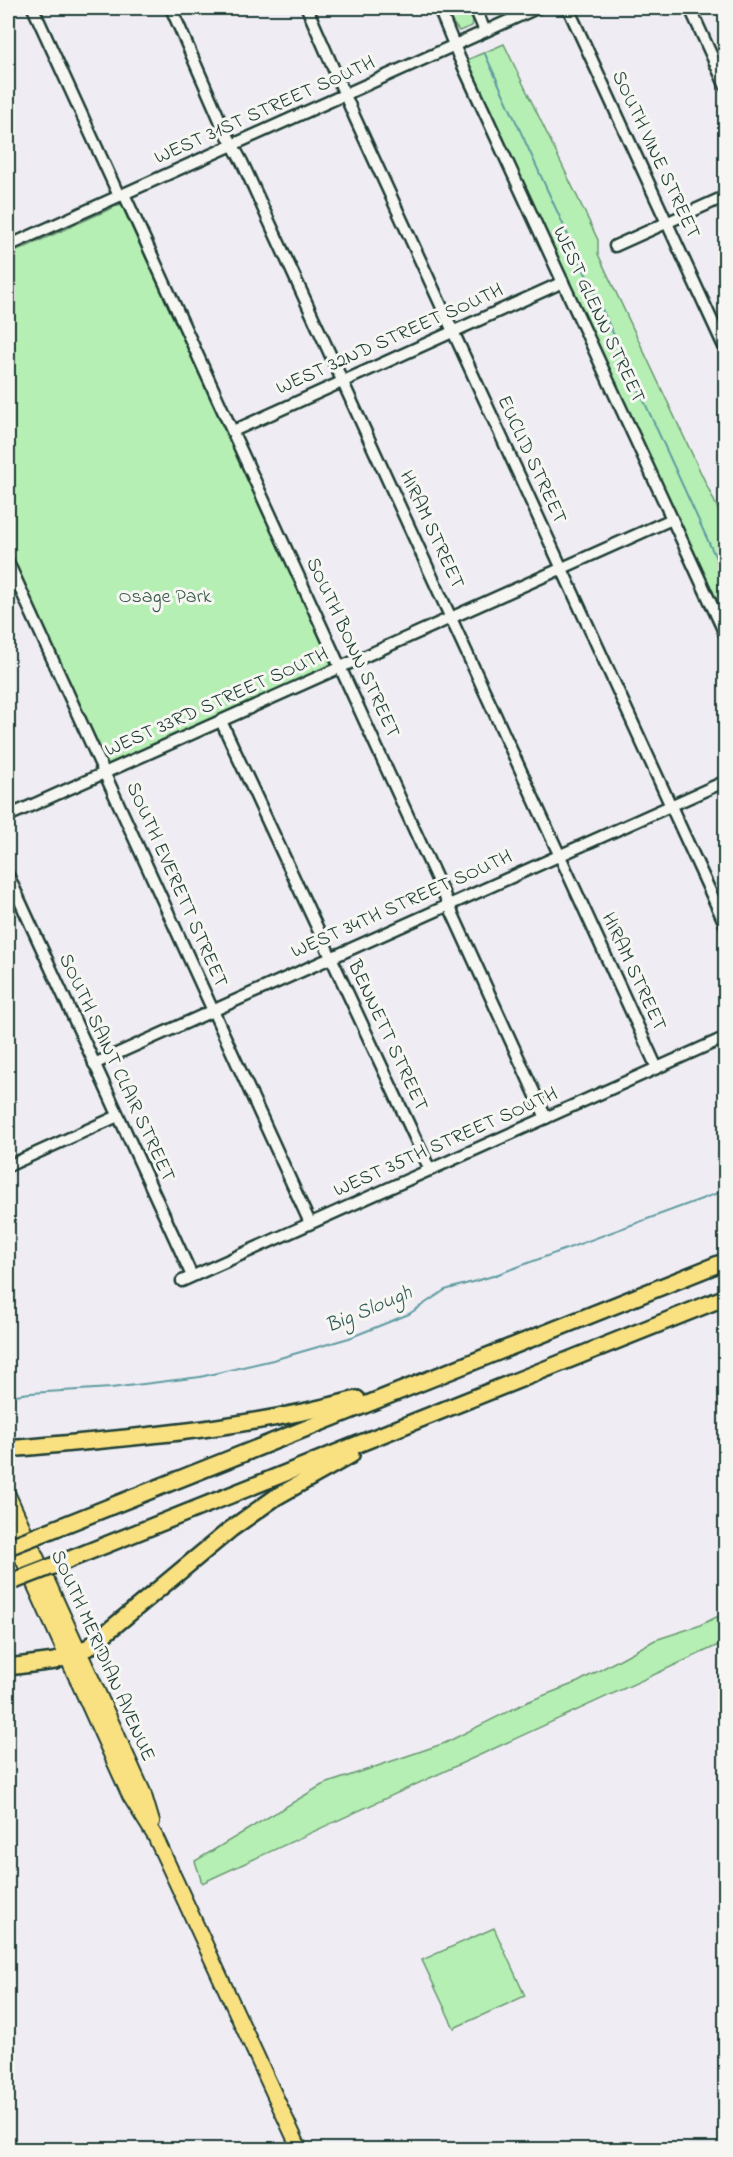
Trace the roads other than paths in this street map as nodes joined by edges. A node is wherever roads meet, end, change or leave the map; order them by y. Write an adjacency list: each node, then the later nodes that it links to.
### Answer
1 (33, 8): 14 (street, SOUTH BONN STREET)
2 (171, 8): 13 (street, HIRAM STREET)
3 (307, 8): 12 (street, EUCLID STREET)
4 (439, 8): 10 (street, WEST GLENN STREET)
5 (475, 8): 9 (street)
6 (537, 8): 9 (street, WEST 31ST STREET SOUTH)
7 (568, 8): 16 (street, SOUTH VINE STREET)
8 (690, 8): 11 (street)
9 (485, 31): 10 (street, WEST 31ST STREET SOUTH)
10 (455, 45): 12 (street, WEST 31ST STREET SOUTH); 19 (street, WEST GLENN STREET)
11 (726, 87)
12 (345, 94): 13 (street, WEST 31ST STREET SOUTH); 20 (street, EUCLID STREET)
13 (233, 145): 14 (street, WEST 31ST STREET SOUTH); 22 (street, HIRAM STREET)
14 (121, 195): 17 (street, WEST 31ST STREET SOUTH); 23 (street, SOUTH BONN STREET)
15 (726, 196): 16 (street)
16 (666, 224): 18 (street); 21 (street, SOUTH VINE STREET)
17 (8, 246)
18 (615, 246)
19 (563, 282): 20 (street, WEST 32ND STREET SOUTH); 24 (street, WEST GLENN STREET)
20 (453, 332): 22 (street, WEST 32ND STREET SOUTH); 26 (street, EUCLID STREET)
21 (726, 351)
22 (342, 382): 23 (street, WEST 32ND STREET SOUTH); 27 (street, HIRAM STREET)
23 (233, 431): 29 (street, SOUTH BONN STREET)
24 (672, 519): 26 (street, WEST 33RD STREET SOUTH); 28 (street, WEST GLENN STREET)
25 (8, 562): 31 (street, SOUTH EVERETT STREET)
26 (562, 568): 27 (street, WEST 33RD STREET SOUTH); 33 (street, EUCLID STREET)
27 (451, 618): 29 (street, WEST 33RD STREET SOUTH); 35 (street, HIRAM STREET)
28 (726, 636)
29 (341, 667): 30 (street, WEST 33RD STREET SOUTH); 37 (street, SOUTH BONN STREET)
30 (221, 721): 31 (street, WEST 33RD STREET SOUTH); 39 (street, BENNETT STREET)
31 (105, 772): 34 (street, WEST 33RD STREET SOUTH); 40 (street, SOUTH EVERETT STREET)
32 (726, 781): 33 (street, WEST 34TH STREET SOUTH)
33 (670, 806): 35 (street, WEST 34TH STREET SOUTH); 38 (street, EUCLID STREET)
34 (8, 816)
35 (559, 855): 37 (street, WEST 34TH STREET SOUTH); 43 (street, HIRAM STREET)
36 (8, 875): 42 (street, SOUTH SAINT CLAIR STREET)
37 (449, 904): 39 (street, WEST 34TH STREET SOUTH); 45 (street, SOUTH BONN STREET)
38 (726, 926)
39 (331, 957): 40 (street, WEST 34TH STREET SOUTH); 47 (street, BENNETT STREET)
40 (213, 1010): 42 (street, WEST 34TH STREET SOUTH); 48 (street, SOUTH EVERETT STREET)
41 (726, 1037): 43 (street, WEST 35TH STREET SOUTH)
42 (94, 1064): 44 (street, SOUTH SAINT CLAIR STREET)
43 (657, 1068): 45 (street, WEST 35TH STREET SOUTH)
44 (118, 1116): 46 (street); 50 (street, SOUTH SAINT CLAIR STREET)
45 (546, 1118): 47 (street, WEST 35TH STREET SOUTH)
46 (8, 1166)
47 (430, 1170): 48 (street, WEST 35TH STREET SOUTH)
48 (310, 1223): 50 (street, WEST 35TH STREET SOUTH)
49 (726, 1261): 52 (highway)
50 (187, 1279)
51 (726, 1297): 53 (highway)
52 (424, 1382): 54 (highway); 57 (highway, bridge)
53 (406, 1424): 58 (highway, bridge); 59 (highway)
54 (8, 1449)
55 (8, 1494): 59 (main road, SOUTH MERIDIAN AVENUE)
56 (8, 1526): 59 (main road, SOUTH MERIDIAN AVENUE)
57 (8, 1547)
58 (11, 1583)
59 (73, 1654): 60 (highway); 61 (main road, SOUTH MERIDIAN AVENUE)
60 (8, 1666)
61 (300, 2150)

